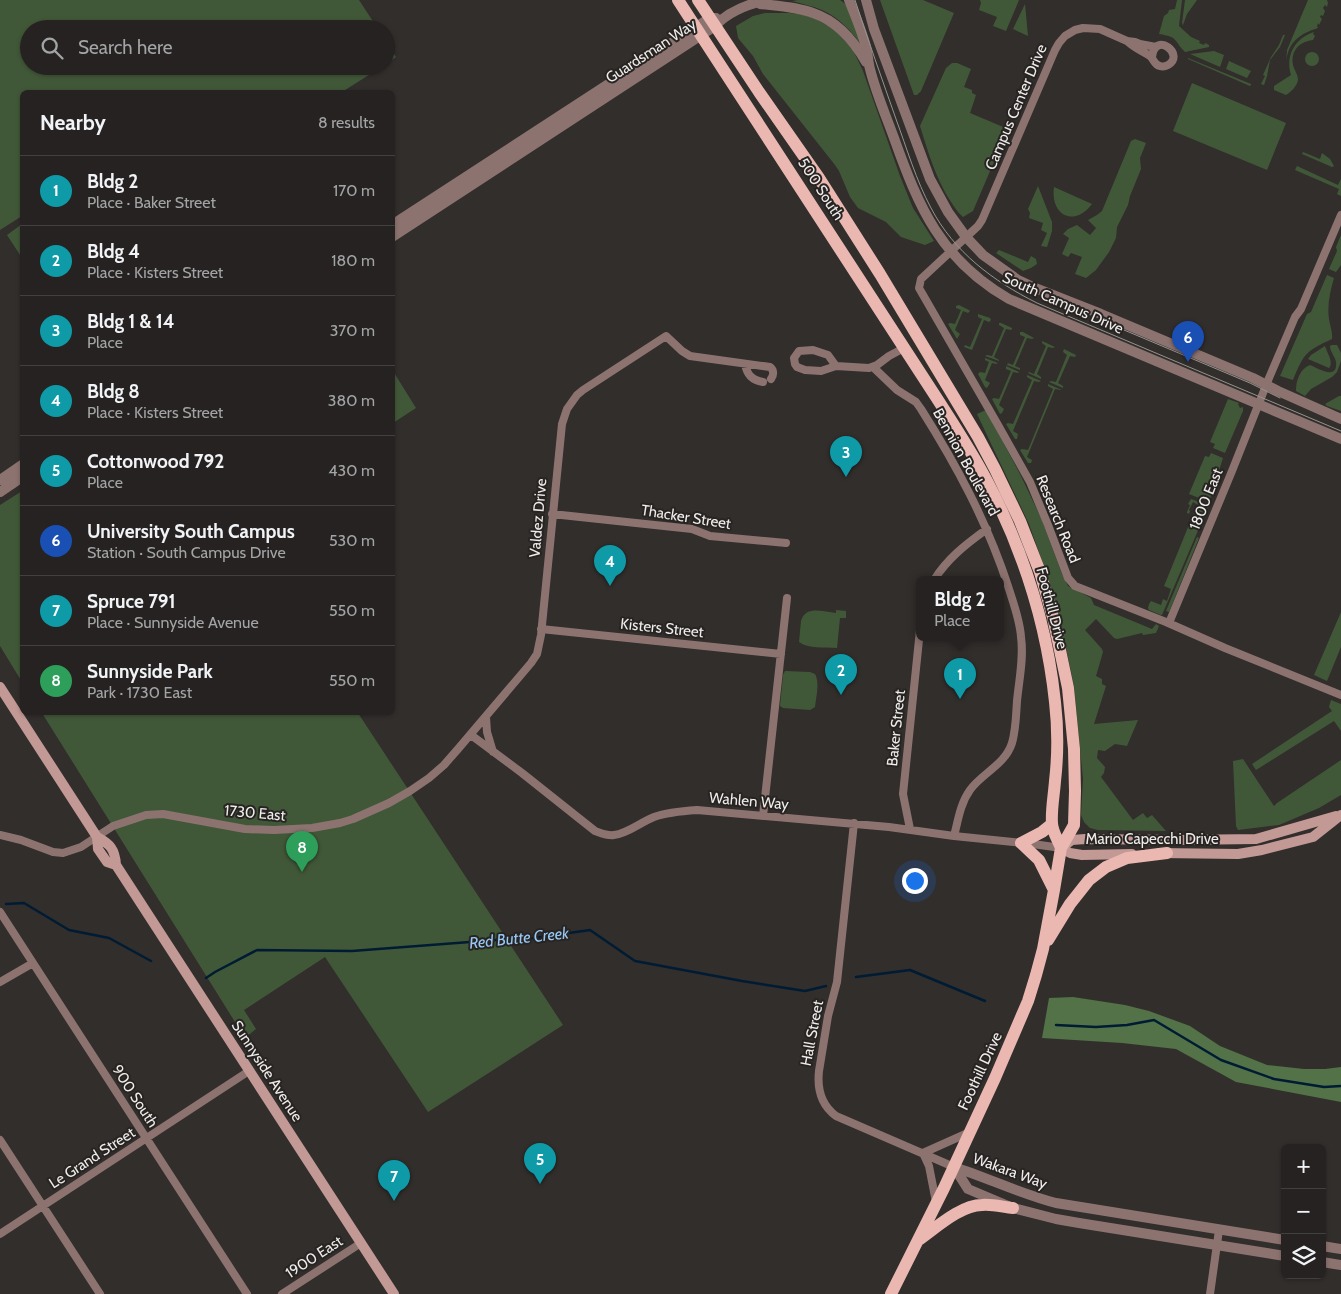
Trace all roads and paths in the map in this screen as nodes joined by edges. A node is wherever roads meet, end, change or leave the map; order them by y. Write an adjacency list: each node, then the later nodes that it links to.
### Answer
1 (678, 0): 8 (main road, 500 South)
2 (698, 0): 7 (main road, 500 South)
3 (766, 0): 6 (street, Guardsman Way)
4 (849, 0): 12 (street, South Campus Drive)
5 (866, 0): 16 (street, South Campus Drive)
6 (754, 3): 7 (street, Guardsman Way); 12 (street)
7 (716, 21): 8 (street, Guardsman Way); 18 (main road, 500 South)
8 (698, 31): 14 (street, Guardsman Way); 15 (street, Guardsman Way); 19 (main road, 500 South)
9 (1127, 41): 10 (street, Campus Center Drive); 11 (street, Campus Center Drive); 16 (street, Campus Center Drive)
10 (1156, 47): 11 (street); 11 (street, Campus Center Drive)
11 (1152, 57)
12 (870, 69): 17 (street, South Campus Drive)
13 (1341, 215): 23 (street)
14 (395, 223)
15 (395, 235)
16 (966, 237): 17 (street, Campus Center Drive); 23 (street, South Campus Drive)
17 (954, 248): 26 (street, South Campus Drive); 38 (street, Research Road)
18 (924, 346): 19 (main road); 25 (main road, 500 South)
19 (904, 348): 22 (street); 24 (main road, 500 South)
20 (746, 364): 20 (street, Valdez Drive); 33 (street, Valdez Drive)
21 (836, 366): 21 (street); 22 (street)
22 (872, 367): 34 (street, Bennion Boulevard)
23 (1266, 384): 26 (street, 1800 East); 27 (street, South Campus Drive)
24 (936, 397): 51 (main road, Foothill Drive)
25 (955, 398): 57 (main road, Foothill Drive)
26 (1258, 404): 28 (street, South Campus Drive); 38 (street, 1800 East)
27 (1341, 420)
28 (1341, 439)
29 (20, 466): 31 (street)
30 (20, 478): 32 (street)
31 (0, 480)
32 (0, 492)
33 (552, 514): 35 (street, Thacker Street); 39 (street, Valdez Drive)
34 (987, 529): 36 (street); 54 (street, Bennion Boulevard)
35 (786, 543)
36 (937, 576)
37 (786, 598): 41 (street)
38 (1169, 623): 43 (street, Research Road)
39 (541, 628): 41 (street, Kisters Street); 44 (street, Valdez Drive)
40 (919, 641): 52 (street, Baker Street)
41 (781, 654): 49 (street)
42 (0, 687): 55 (main road, Sunnyside Avenue)
43 (1341, 696)
44 (486, 718): 45 (street, Valdez Drive); 46 (street)
45 (471, 735): 46 (street, Wahlen Way); 47 (street, Valdez Drive)
46 (492, 752): 49 (street, Wahlen Way)
47 (410, 792): 55 (street, 1730 East)
48 (1340, 815): 57 (main road, Mario Capecchi Drive); 58 (main road, Mario Capecchi Drive)
49 (763, 816): 50 (street, Wahlen Way)
50 (854, 823): 52 (street, Wahlen Way); 68 (street, Hall Street)
51 (1052, 824): 56 (main road); 57 (main road, Foothill Drive)
52 (910, 829): 54 (street, Wahlen Way)
53 (0, 836): 55 (street, 1730 East)
54 (954, 836): 56 (street, Wahlen Way)
55 (97, 837): 64 (main road, Sunnyside Avenue)
56 (1020, 843): 57 (street, Wahlen Way); 59 (main road)
57 (1061, 848): 58 (main road, Mario Capecchi Drive); 59 (main road, Foothill Drive)
58 (1166, 853): 61 (main road)
59 (1054, 890): 61 (main road, Foothill Drive)
60 (0, 912): 62 (street, 900 South)
61 (1043, 949): 65 (main road, Foothill Drive)
62 (33, 963): 63 (street); 66 (street, 900 South)
63 (0, 982)
64 (249, 1071): 66 (street, Le Grand Street); 77 (main road, Sunnyside Avenue)
65 (970, 1132): 68 (street); 69 (main road, Foothill Drive)
66 (146, 1139): 71 (street, Le Grand Street); 85 (street, 900 South)
67 (0, 1140): 71 (street)
68 (923, 1153): 69 (street, Hall Street); 70 (street)
69 (954, 1167): 70 (main road, Foothill Drive); 72 (street, Wakara Way); 73 (street, Wakara Way)
70 (936, 1204): 76 (main road, Foothill Drive)
71 (43, 1206): 74 (street, Le Grand Street); 84 (street)
72 (1013, 1208): 76 (main road); 78 (street, Wakara Way)
73 (1219, 1230): 75 (street, Wakara Way); 78 (street)
74 (0, 1234)
75 (1281, 1239)
76 (918, 1240): 88 (main road, Foothill Drive)
77 (360, 1242): 86 (street, 1900 East); 87 (main road, Sunnyside Avenue)
78 (1217, 1245): 81 (street, Wakara Way); 89 (street)
79 (1326, 1247): 80 (street)
80 (1341, 1249)
81 (1281, 1255)
82 (1326, 1263): 83 (street)
83 (1341, 1265)
84 (100, 1294)
85 (247, 1294)
86 (282, 1294)
87 (394, 1294)
88 (891, 1294)
89 (1210, 1294)

